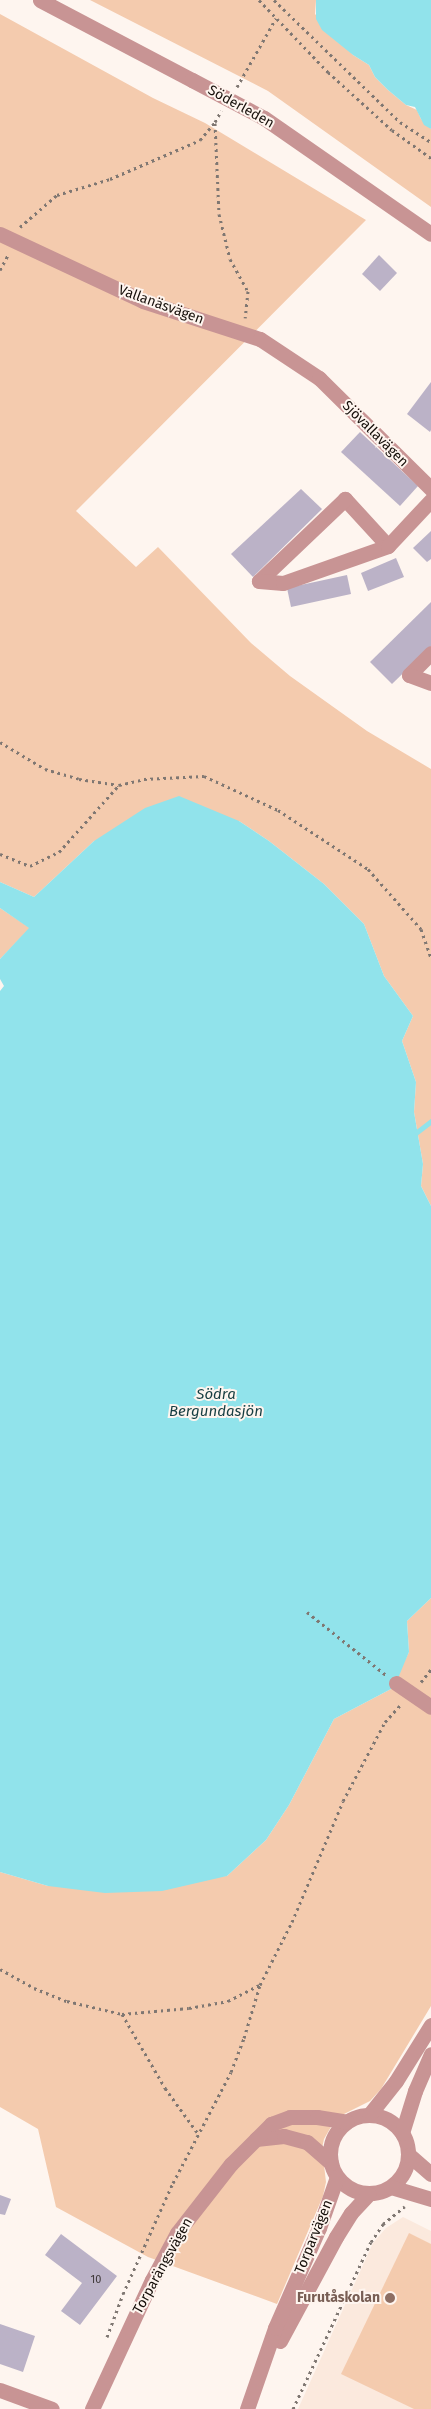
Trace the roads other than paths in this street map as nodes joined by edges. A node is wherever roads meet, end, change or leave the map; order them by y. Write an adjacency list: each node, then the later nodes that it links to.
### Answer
1 (40, 0): 2 (street, Söderleden, bridge)
2 (431, 234)
3 (4, 236): 4 (street, Vallanäsvägen)
4 (319, 378): 5 (street, Sjövallavägen)
5 (431, 490)
6 (431, 500): 7 (street)
7 (388, 546): 7 (street)
8 (431, 653): 9 (street)
9 (431, 683)
10 (396, 1683): 11 (street)
11 (431, 1708)
12 (431, 2025): 14 (street)
13 (431, 2054): 16 (street)
14 (369, 2115): 15 (street); 16 (street)
15 (347, 2122): 17 (street, Torparängsvägen); 19 (street)
16 (402, 2133): 18 (street)
17 (256, 2139): 19 (street); 27 (street, Torparängsvägen)
18 (409, 2155): 20 (street); 21 (street)
19 (334, 2170): 22 (street); 24 (street, Torparvägen)
20 (431, 2174)
21 (391, 2187): 22 (street); 23 (street)
22 (369, 2194): 24 (street, Torparvägen)
23 (426, 2197)
24 (259, 2380): 28 (street, Torparvägen)
25 (0, 2390): 26 (street)
26 (52, 2409)
27 (92, 2409)
28 (247, 2409)

